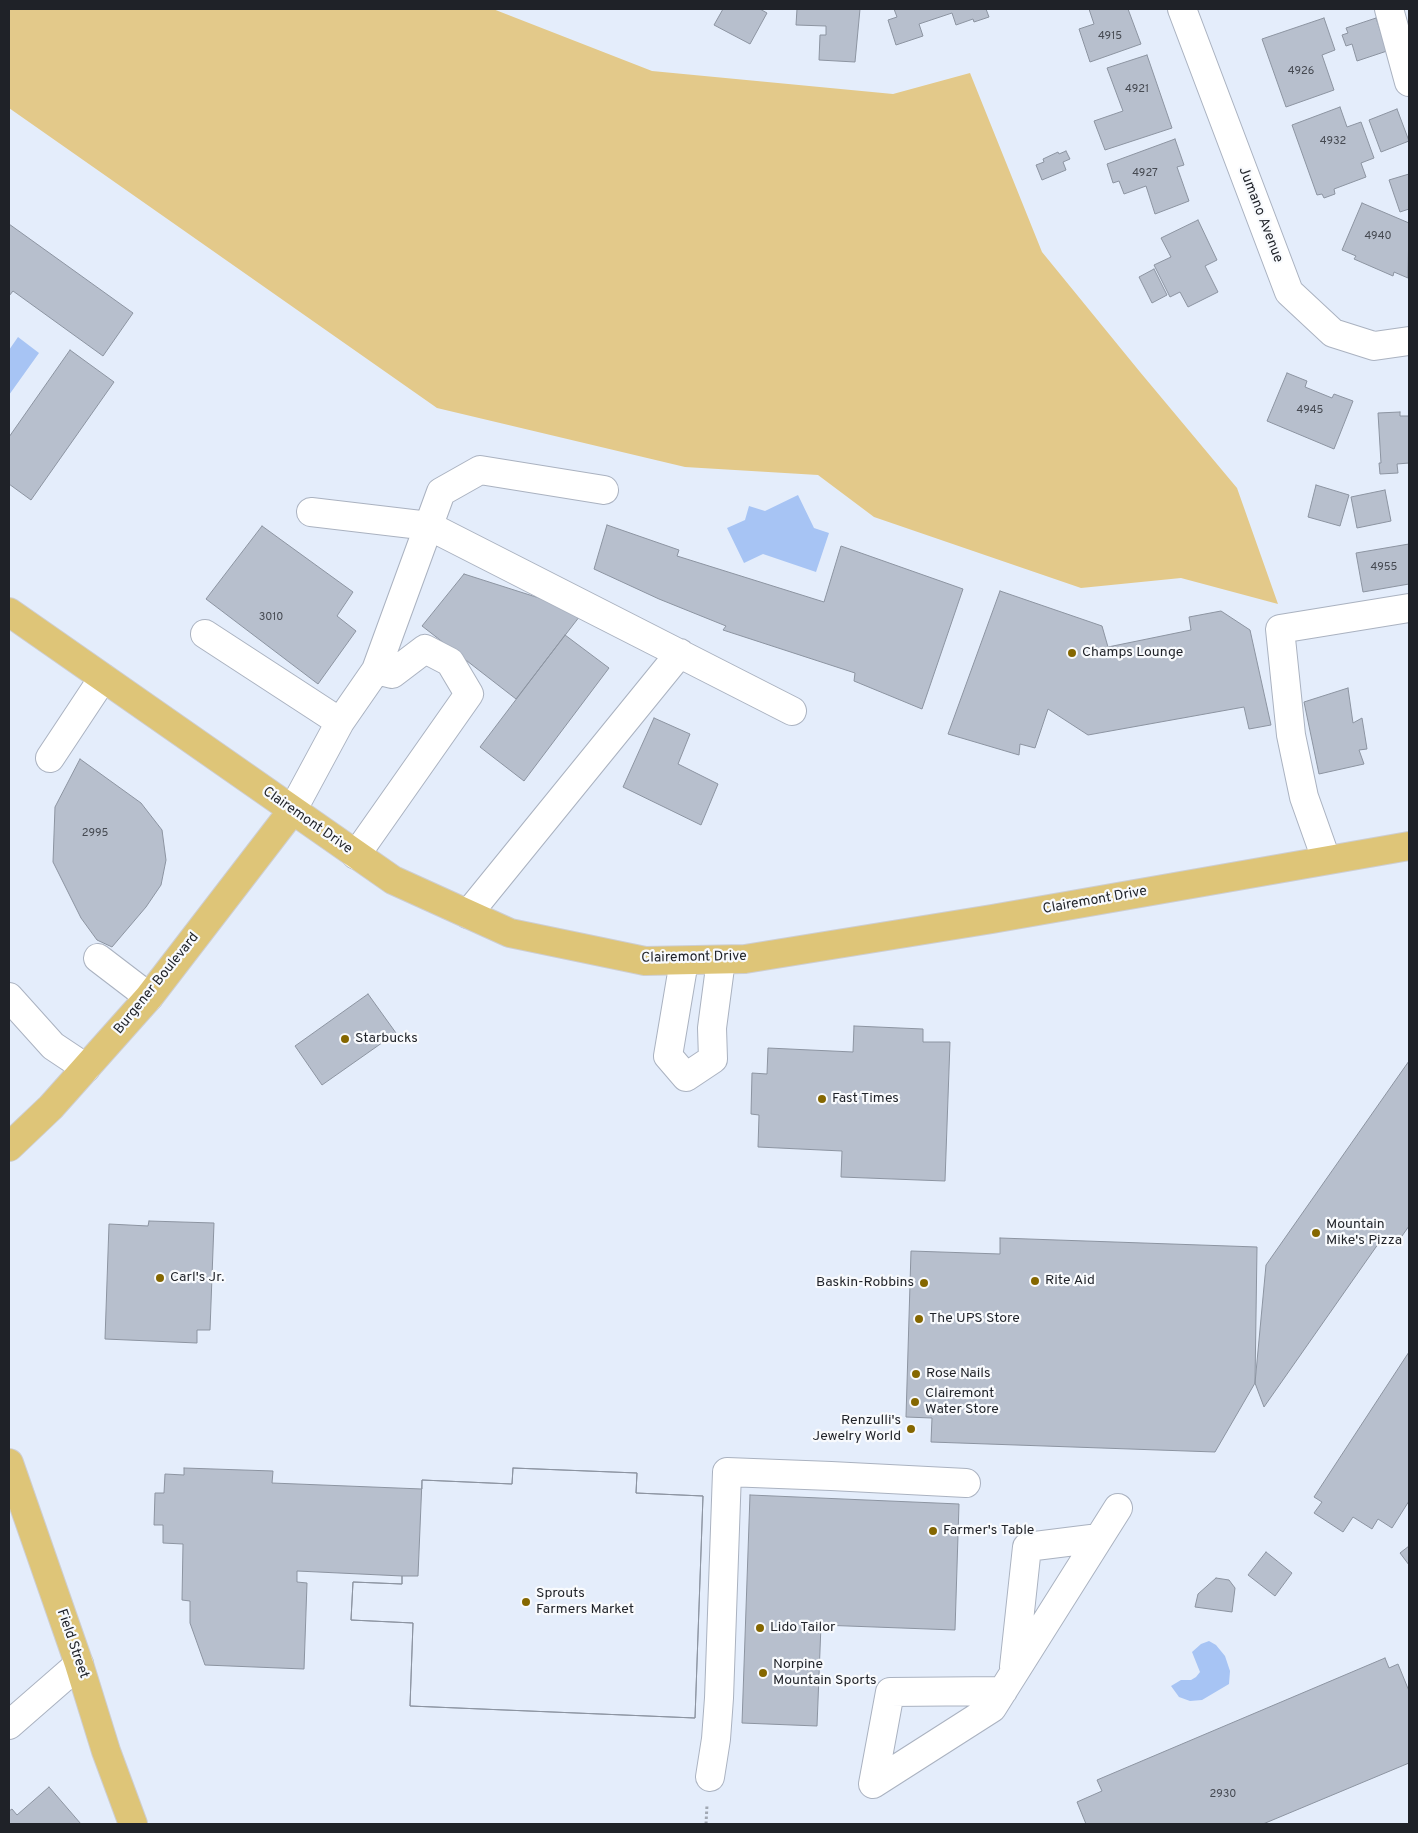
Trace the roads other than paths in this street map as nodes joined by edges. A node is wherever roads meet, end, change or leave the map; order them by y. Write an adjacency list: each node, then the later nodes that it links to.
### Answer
1 (1182, 9): 4 (street, Jumano Avenue)
2 (1388, 9): 3 (street)
3 (1409, 82)
4 (1409, 341)
5 (604, 490): 7 (street)
6 (311, 512): 7 (street)
7 (429, 526): 11 (street); 12 (street)
8 (1409, 608): 20 (street)
9 (9, 612): 13 (main road, Clairemont Drive)
10 (205, 634): 15 (street)
11 (680, 653): 14 (street); 21 (street)
12 (376, 670): 15 (street); 19 (street)
13 (103, 678): 16 (street); 17 (main road, Clairemont Drive)
14 (792, 711)
15 (340, 722): 17 (street)
16 (50, 758)
17 (292, 811): 19 (main road, Clairemont Drive); 26 (main road, Burgener Boulevard)
18 (1409, 846): 20 (main road, Clairemont Drive)
19 (356, 855): 21 (main road, Clairemont Drive)
20 (1326, 860): 23 (main road, Clairemont Drive)
21 (459, 910): 24 (main road, Clairemont Drive)
22 (98, 958): 26 (street)
23 (721, 960): 24 (main road, Clairemont Drive); 24 (street)
24 (684, 961)
25 (9, 997): 27 (street)
26 (149, 997): 27 (main road, Burgener Boulevard)
27 (86, 1068): 28 (main road, Burgener Boulevard)
28 (9, 1147)
29 (9, 1463): 33 (main road, Field Street)
30 (966, 1483): 36 (street)
31 (1118, 1508): 32 (street)
32 (1099, 1538): 34 (street); 34 (street)
33 (79, 1664): 35 (street); 37 (main road, Field Street)
34 (1008, 1682): 34 (street)
35 (9, 1725)
36 (710, 1777)
37 (133, 1824)

